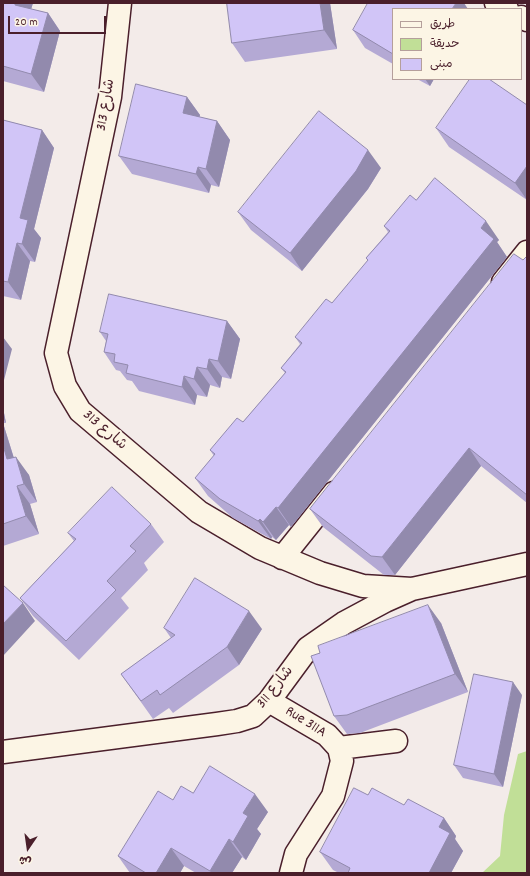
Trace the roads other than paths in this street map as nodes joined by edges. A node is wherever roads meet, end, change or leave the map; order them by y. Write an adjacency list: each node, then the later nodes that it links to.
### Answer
1 (120, 3): 7 (street, شارع 313)
2 (496, 3): 3 (street)
3 (505, 8)
4 (527, 252): 5 (street)
5 (493, 295)
6 (346, 479): 7 (street)
7 (282, 558): 9 (street, شارع 313)
8 (527, 564): 9 (street, شارع 311)
9 (412, 589): 10 (street, شارع 311)
10 (269, 701): 12 (street, Rue 311A); 13 (street, شارع 311)
11 (396, 741): 12 (street)
12 (339, 748): 14 (street)
13 (3, 752)
14 (291, 873)

